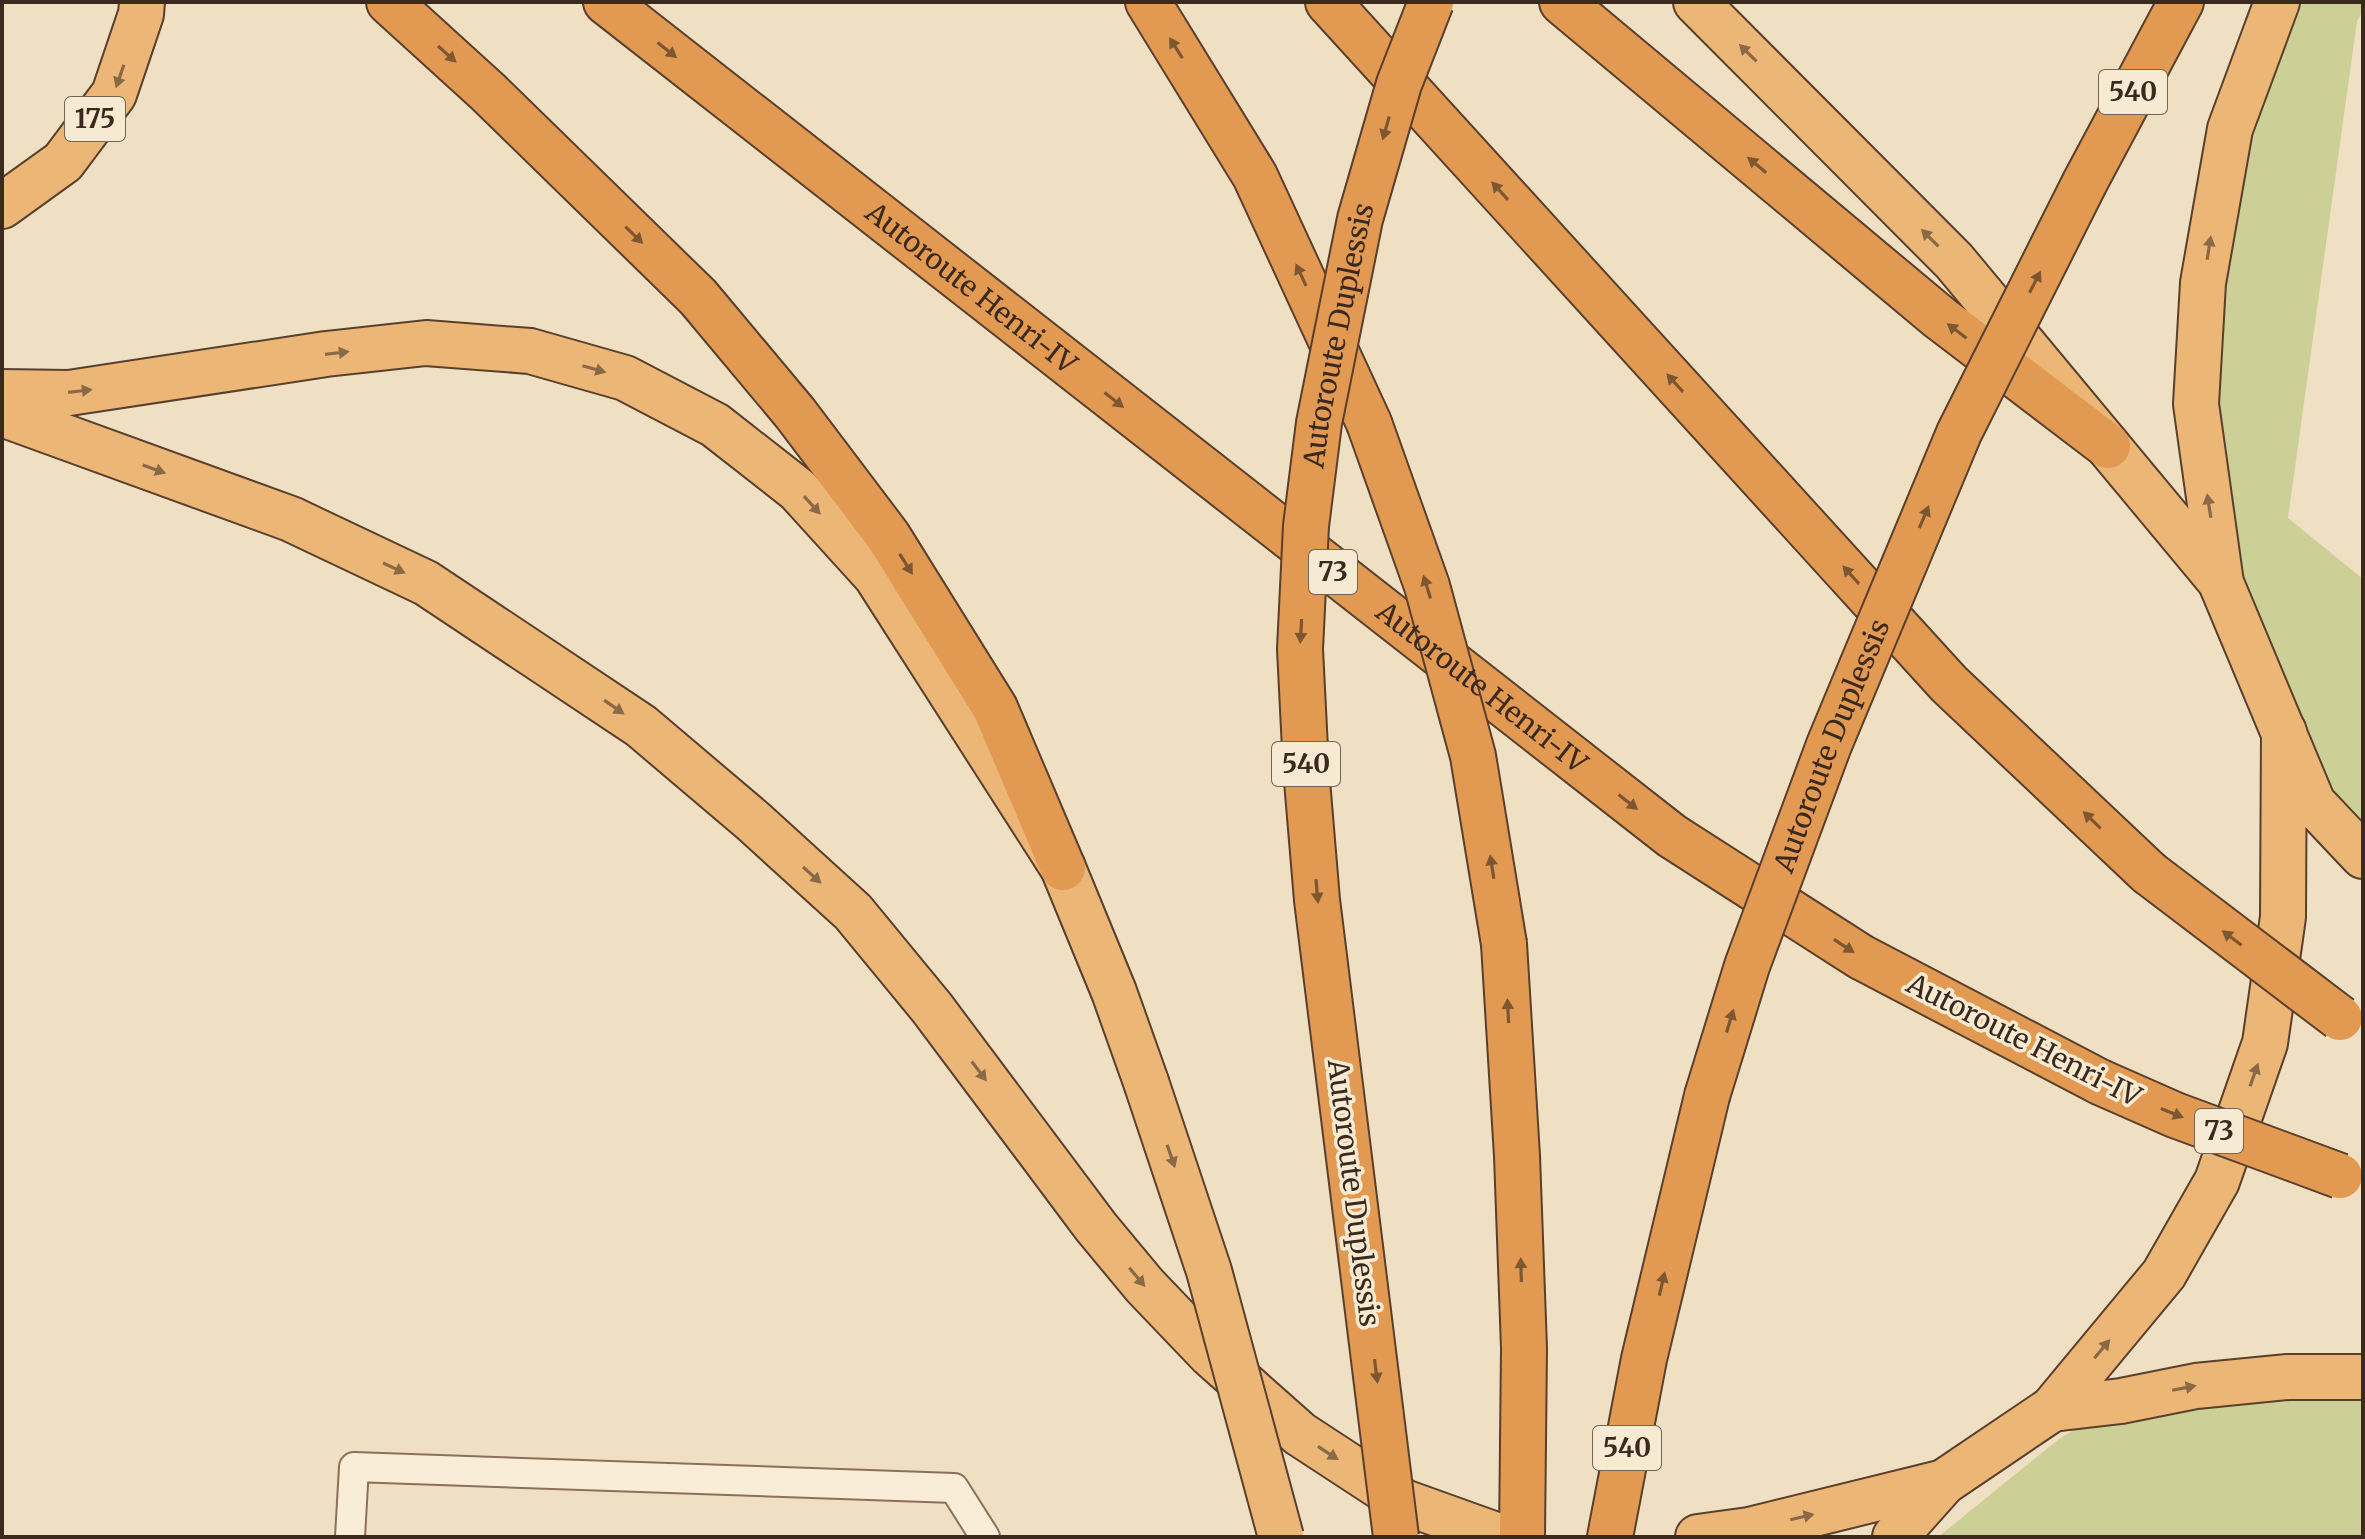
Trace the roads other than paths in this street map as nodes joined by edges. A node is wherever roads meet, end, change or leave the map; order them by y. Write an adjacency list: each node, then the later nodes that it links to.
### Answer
1 (142, 2): 11 (highway, 175, one-way to 11)
2 (389, 2): 18 (highway, one-way to 18)
3 (606, 2): 20 (highway, Autoroute Henri-IV / 73, one-way to 20, bridge)
4 (1148, 2): 29 (highway, one-way to 4, bridge)
5 (1328, 2): 19 (highway, one-way to 5, bridge)
6 (1431, 2): 27 (highway, Autoroute Duplessis / 540, one-way to 27, bridge)
7 (1562, 2): 14 (highway, one-way to 7)
8 (1696, 2): 14 (highway, one-way to 8)
9 (2181, 2): 30 (highway, Autoroute Duplessis / 540, one-way to 9, bridge)
10 (2277, 2): 15 (highway, one-way to 10)
11 (2, 206)
12 (2, 392): 18 (highway, one-way to 18)
13 (2, 414): 28 (highway, one-way to 28)
14 (2108, 446): 15 (highway)
15 (2221, 583): 16 (highway)
16 (2284, 732): 17 (highway); 22 (highway, one-way to 16)
17 (2363, 856)
18 (1063, 868): 26 (highway, one-way to 26, bridge)
19 (2351, 1025)
20 (2352, 1180)
21 (2363, 1377): 22 (highway, one-way to 21)
22 (2052, 1409): 23 (highway)
23 (1944, 1482): 31 (highway, one-way to 23); 32 (highway)
24 (350, 1537): 25 (lane)
25 (985, 1537)
26 (1281, 1537)
27 (1396, 1537)
28 (1514, 1537)
29 (1522, 1537)
30 (1610, 1537)
31 (1698, 1537)
32 (1895, 1537)

